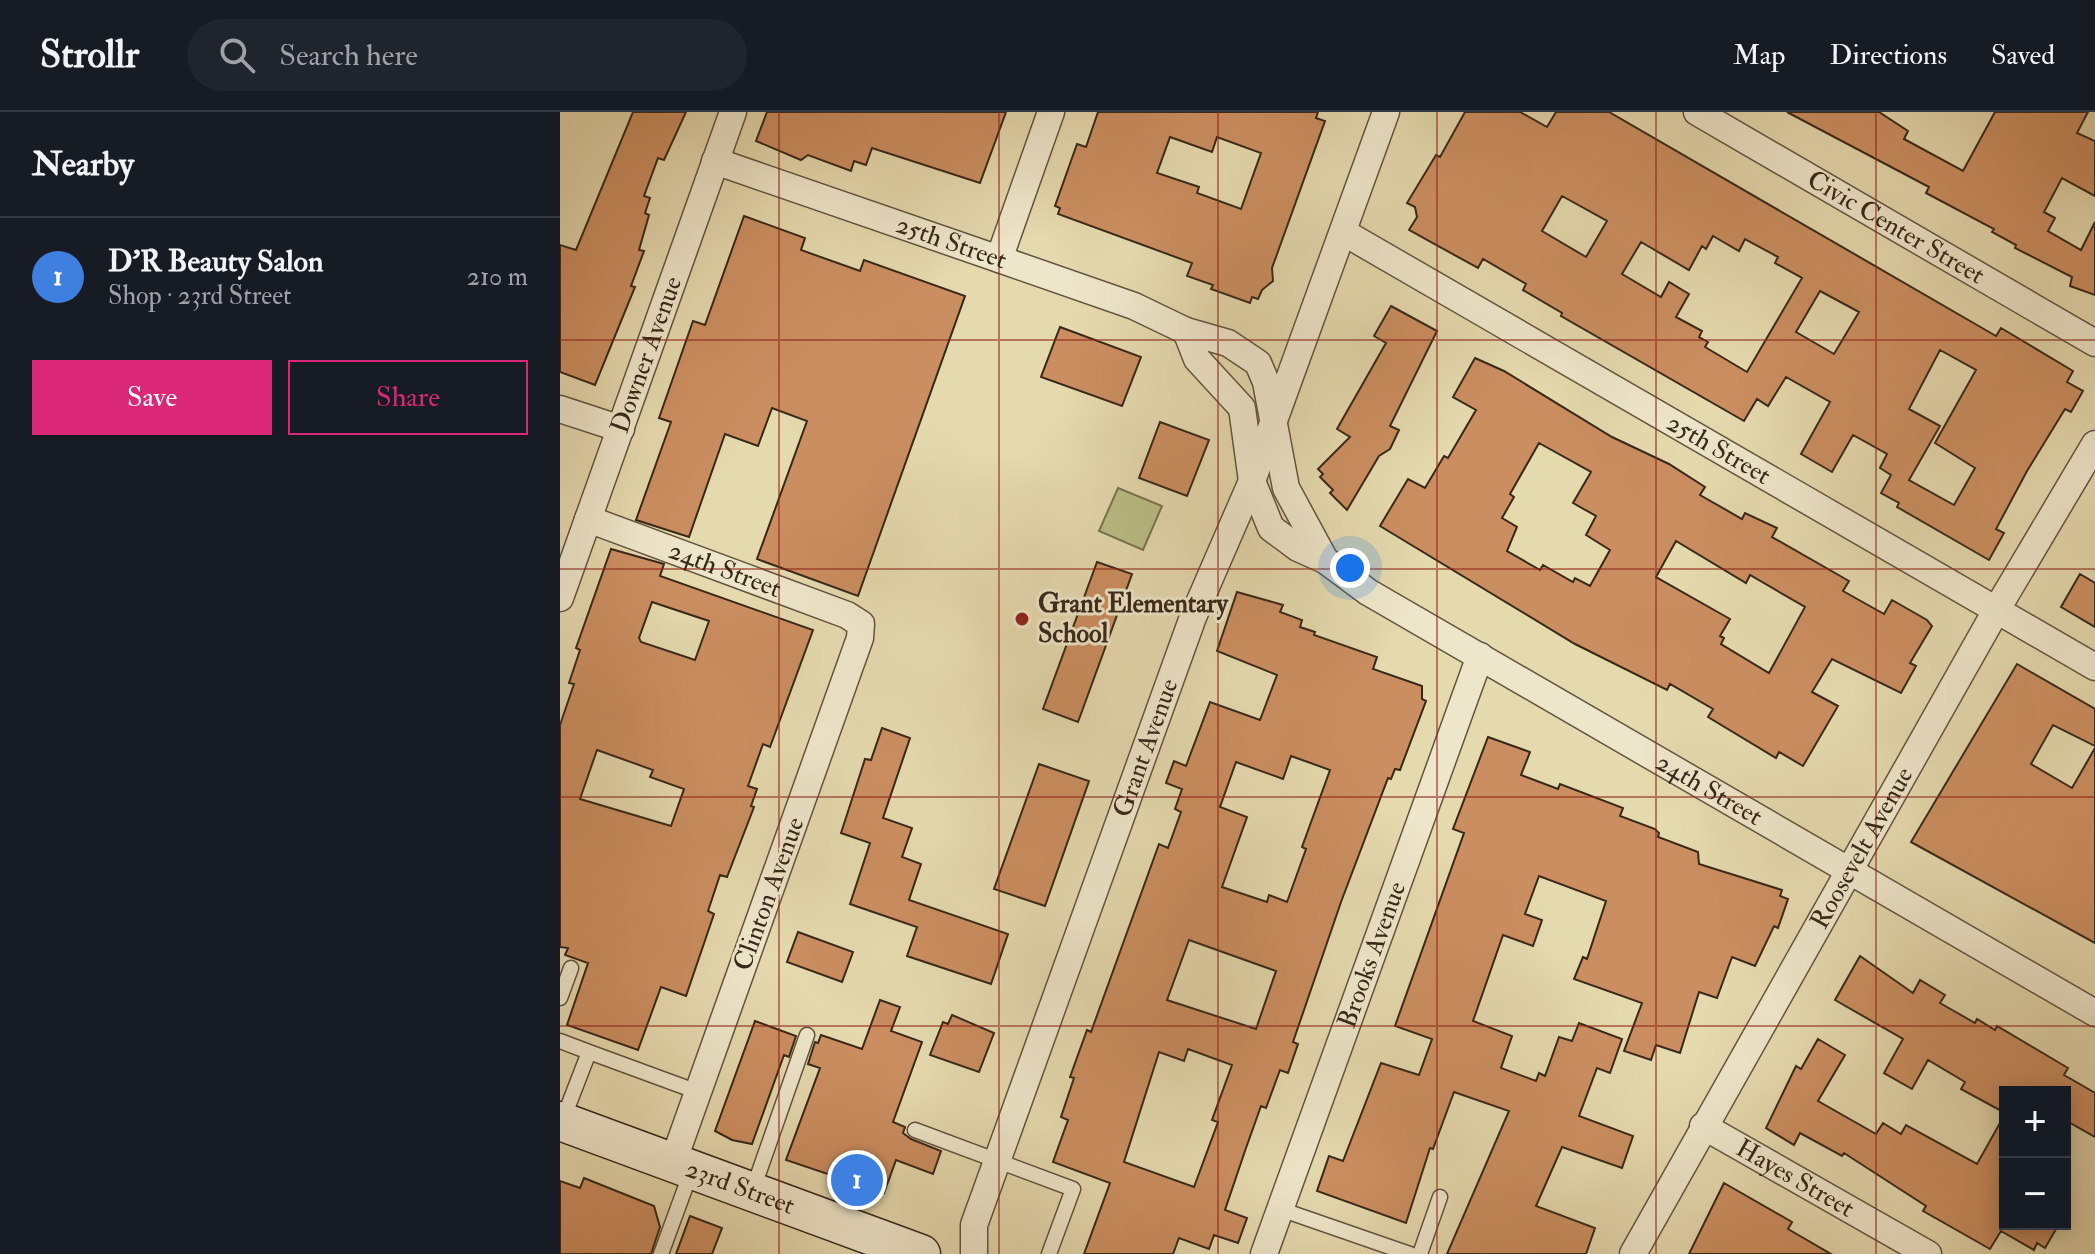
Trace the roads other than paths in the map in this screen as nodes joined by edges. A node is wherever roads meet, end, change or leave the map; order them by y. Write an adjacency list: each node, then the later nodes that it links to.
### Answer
1 (733, 112): 5 (street, Downer Avenue)
2 (1051, 112): 7 (street)
3 (1386, 112): 6 (street, Grant Avenue)
4 (1697, 112): 9 (street, Civic Center Street)
5 (715, 161): 7 (street, 25th Street); 12 (street, Downer Avenue)
6 (1343, 232): 11 (street, Grant Avenue); 18 (street, 25th Street)
7 (999, 259): 8 (street, 25th Street)
8 (1186, 331): 11 (street, 25th Street); 14 (street)
9 (2095, 343)
10 (560, 409): 12 (street)
11 (1274, 421): 14 (street, Grant Avenue); 16 (street, 24th Street)
12 (621, 429): 15 (street, Downer Avenue)
13 (2095, 444): 18 (street, Roosevelt Avenue)
14 (1252, 481): 16 (street, 24th Street); 33 (street, Grant Avenue)
15 (588, 519): 17 (street, Downer Avenue); 19 (street, 24th Street)
16 (1325, 560): 20 (street, 24th Street)
17 (560, 598)
18 (1997, 609): 21 (street, 25th Street); 22 (street, Roosevelt Avenue)
19 (861, 624): 29 (street, Clinton Avenue)
20 (1480, 656): 22 (street, 24th Street); 37 (street, Brooks Avenue)
21 (2095, 667)
22 (1850, 870): 25 (street, 24th Street); 31 (street, Roosevelt Avenue)
23 (571, 968): 24 (lane)
24 (560, 998)
25 (2095, 1013)
26 (807, 1035): 35 (lane)
27 (560, 1041): 28 (lane)
28 (589, 1052): 29 (lane); 30 (lane)
29 (698, 1092): 34 (street, Clinton Avenue)
30 (561, 1121): 34 (main road, 23rd Street)
31 (1703, 1126): 45 (street, Roosevelt Avenue); 46 (street, Hayes Street)
32 (915, 1130): 33 (lane)
33 (999, 1160): 40 (street, Grant Avenue); 41 (lane)
34 (682, 1166): 35 (main road, 23rd Street); 38 (lane)
35 (752, 1192): 39 (main road, 23rd Street)
36 (1440, 1197): 44 (lane)
37 (1280, 1209): 42 (street, Brooks Avenue); 43 (lane)
38 (661, 1254)
39 (921, 1254)
40 (974, 1254)
41 (1049, 1254)
42 (1264, 1254)
43 (1410, 1254)
44 (1420, 1254)
45 (1633, 1254)
46 (1928, 1254)

